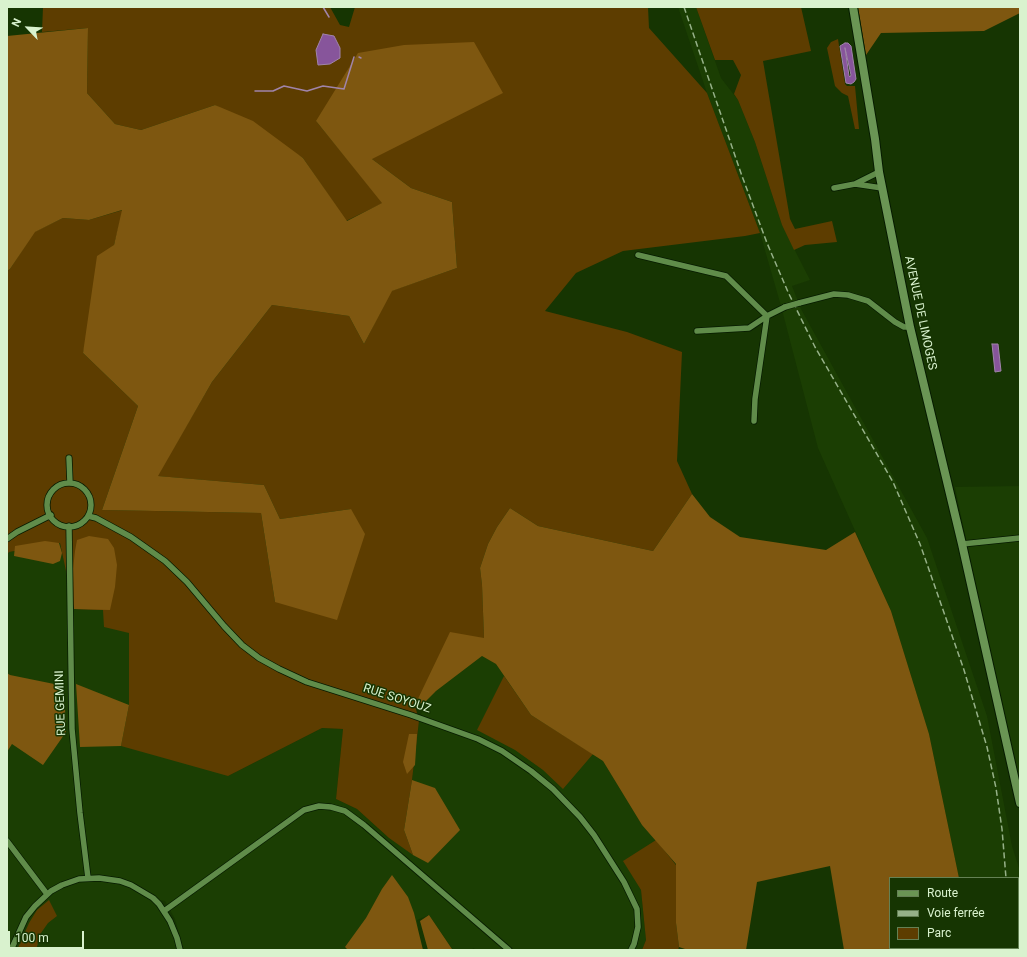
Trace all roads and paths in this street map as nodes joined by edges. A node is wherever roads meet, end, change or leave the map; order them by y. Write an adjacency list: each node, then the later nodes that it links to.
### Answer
1 (854, 11): 2 (main road, AVENUE DE LIMOGES)
2 (879, 172): 3 (street); 5 (main road, AVENUE DE LIMOGES)
3 (855, 184): 4 (street); 5 (street)
4 (834, 188)
5 (882, 188): 8 (main road, AVENUE DE LIMOGES)
6 (638, 255): 7 (street)
7 (768, 316): 8 (street, bridge); 9 (street); 10 (street)
8 (910, 327): 18 (main road, AVENUE DE LIMOGES)
9 (697, 331)
10 (754, 421)
11 (69, 458): 12 (street)
12 (70, 483): 13 (street); 14 (street)
13 (51, 515): 15 (street); 17 (street)
14 (88, 516): 15 (street); 27 (street, RUE SOYOUZ)
15 (69, 526): 21 (street, RUE GEMINI)
16 (1020, 538): 18 (street)
17 (7, 539)
18 (962, 544): 19 (main road, AVENUE DE LIMOGES)
19 (1020, 803)
20 (7, 841): 22 (street)
21 (88, 878): 22 (street); 23 (street)
22 (47, 894): 24 (street)
23 (164, 911): 25 (street); 26 (street)
24 (11, 950)
25 (180, 950)
26 (510, 950)
27 (631, 950)

